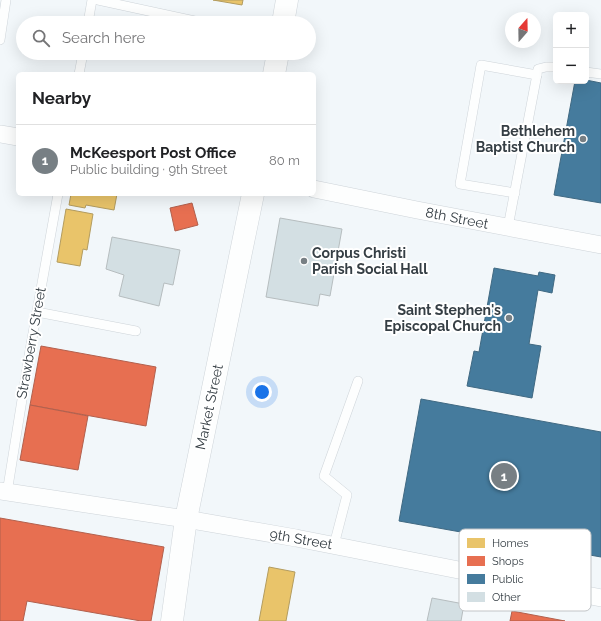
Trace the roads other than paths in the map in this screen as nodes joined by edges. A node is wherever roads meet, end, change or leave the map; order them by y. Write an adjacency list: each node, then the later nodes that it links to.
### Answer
1 (6, 0): 8 (lane)
2 (92, 0): 5 (lane)
3 (98, 0): 6 (lane)
4 (287, 0): 7 (main road)
5 (89, 16)
6 (172, 16)
7 (284, 16)
8 (0, 40)
9 (82, 60): 12 (lane)
10 (277, 60): 13 (main road)
11 (553, 67): 16 (lane)
12 (79, 72)
13 (274, 72)
14 (589, 72): 15 (lane)
15 (601, 74)
16 (537, 75): 20 (lane); 20 (lane)
17 (0, 134): 18 (street)
18 (16, 137)
19 (316, 189): 23 (street, 8th Street)
20 (515, 193): 23 (lane)
21 (58, 196): 25 (lane, Strawberry Street)
22 (253, 196): 29 (main road, Market Street)
23 (508, 227): 24 (street, 8th Street)
24 (601, 245)
25 (36, 312): 26 (lane); 28 (lane, Strawberry Street)
26 (136, 331)
27 (358, 381): 30 (lane)
28 (3, 492): 29 (street, 9th Street)
29 (186, 519): 30 (street, 9th Street); 34 (main road, Market Street)
30 (334, 545): 31 (street, 9th Street)
31 (459, 570)
32 (591, 596): 33 (street, 9th Street)
33 (601, 598)
34 (172, 621)

